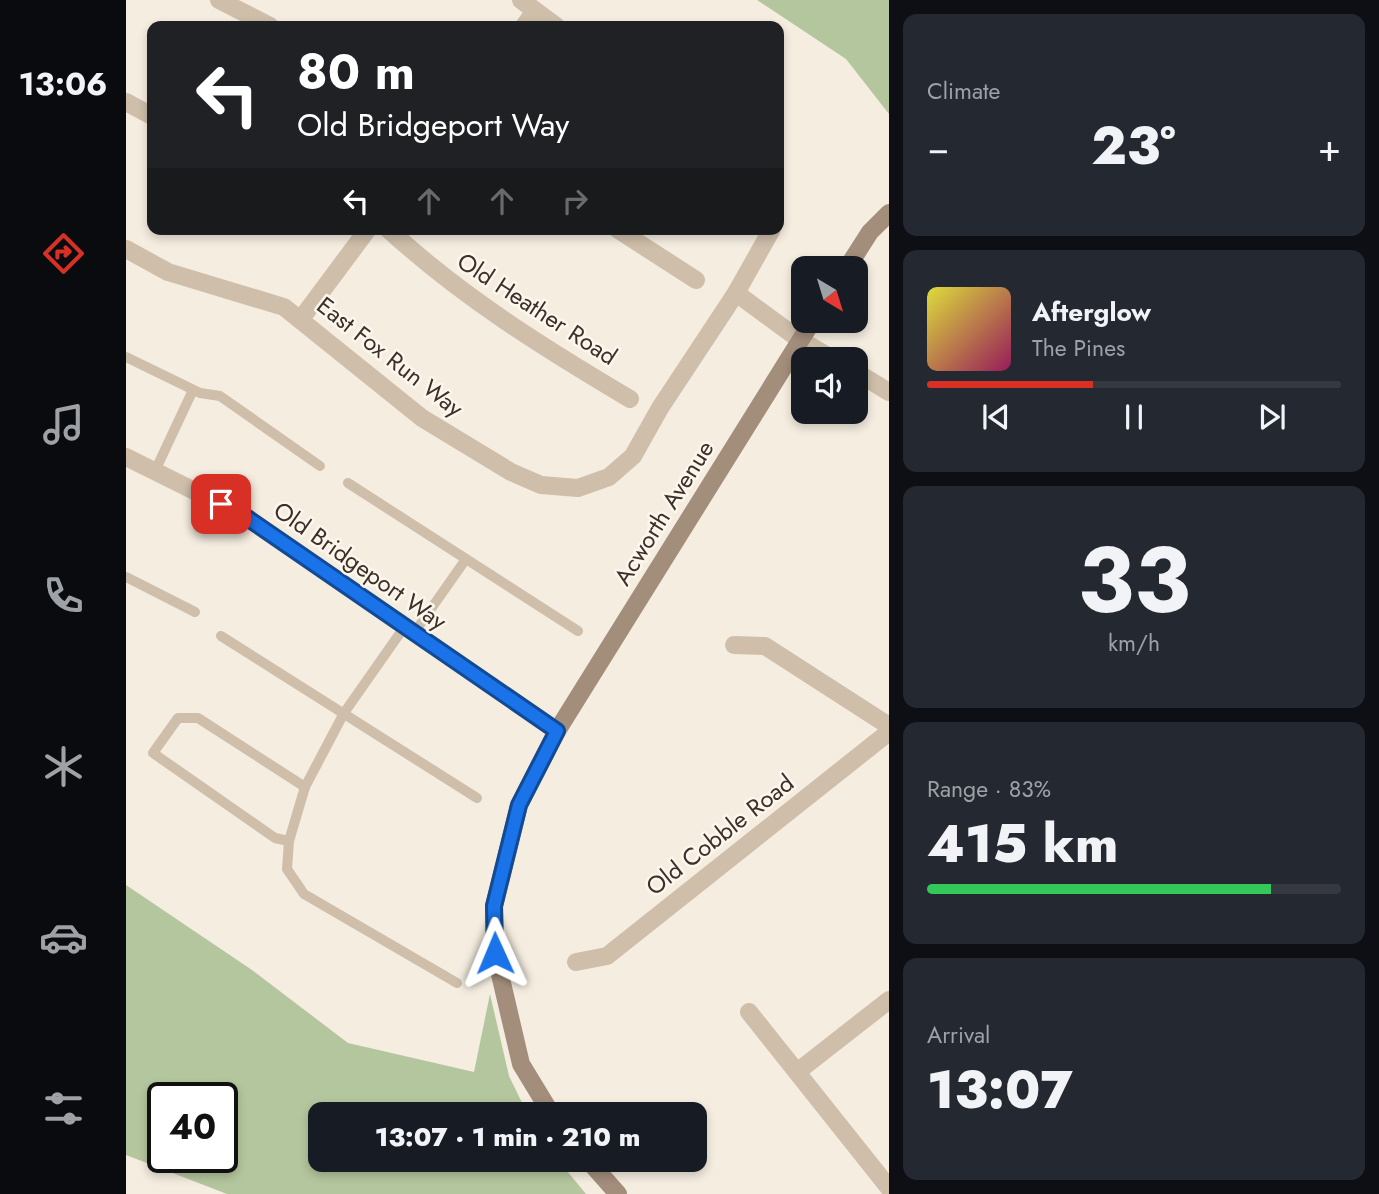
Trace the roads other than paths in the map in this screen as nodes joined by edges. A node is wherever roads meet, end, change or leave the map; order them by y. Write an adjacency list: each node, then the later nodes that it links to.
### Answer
1 (219, 0): 3 (street)
2 (528, 6): 4 (street)
3 (260, 21)
4 (549, 21)
5 (126, 102): 6 (street)
6 (147, 113)
7 (889, 213): 13 (street)
8 (364, 235): 16 (street)
9 (395, 235): 24 (street, Old Heather Road)
10 (626, 235): 14 (street)
11 (769, 235): 15 (street, East Fox Run Way)
12 (126, 249): 16 (street, East Fox Run Way)
13 (855, 256)
14 (696, 280)
15 (736, 293): 16 (street, East Fox Run Way); 18 (street)
16 (301, 319)
17 (805, 333): 18 (street, Acworth Avenue)
18 (800, 340): 19 (street); 38 (street, Acworth Avenue)
19 (812, 347)
20 (126, 358): 22 (lane)
21 (868, 379): 23 (street)
22 (193, 390): 26 (lane); 27 (lane)
23 (889, 392)
24 (630, 399)
25 (127, 461): 27 (street, Old Bridgeport Way)
26 (320, 466)
27 (155, 471): 32 (street, Old Bridgeport Way)
28 (348, 483): 29 (lane)
29 (466, 559): 32 (lane); 33 (lane)
30 (126, 577): 31 (lane)
31 (195, 611)
32 (409, 630): 36 (lane); 38 (street, Old Bridgeport Way)
33 (578, 631)
34 (221, 636): 36 (lane)
35 (734, 645): 37 (street)
36 (344, 713): 40 (lane); 41 (lane)
37 (889, 726)
38 (557, 731): 48 (street, Acworth Avenue)
39 (889, 733): 43 (street, Old Cobble Road)
40 (305, 787): 42 (lane); 42 (lane)
41 (477, 799)
42 (289, 841): 44 (lane)
43 (576, 962)
44 (457, 983)
45 (889, 1000): 47 (street)
46 (749, 1012): 47 (street)
47 (797, 1072): 50 (street)
48 (544, 1102)
49 (599, 1172): 51 (street)
50 (889, 1188)
51 (618, 1194)

